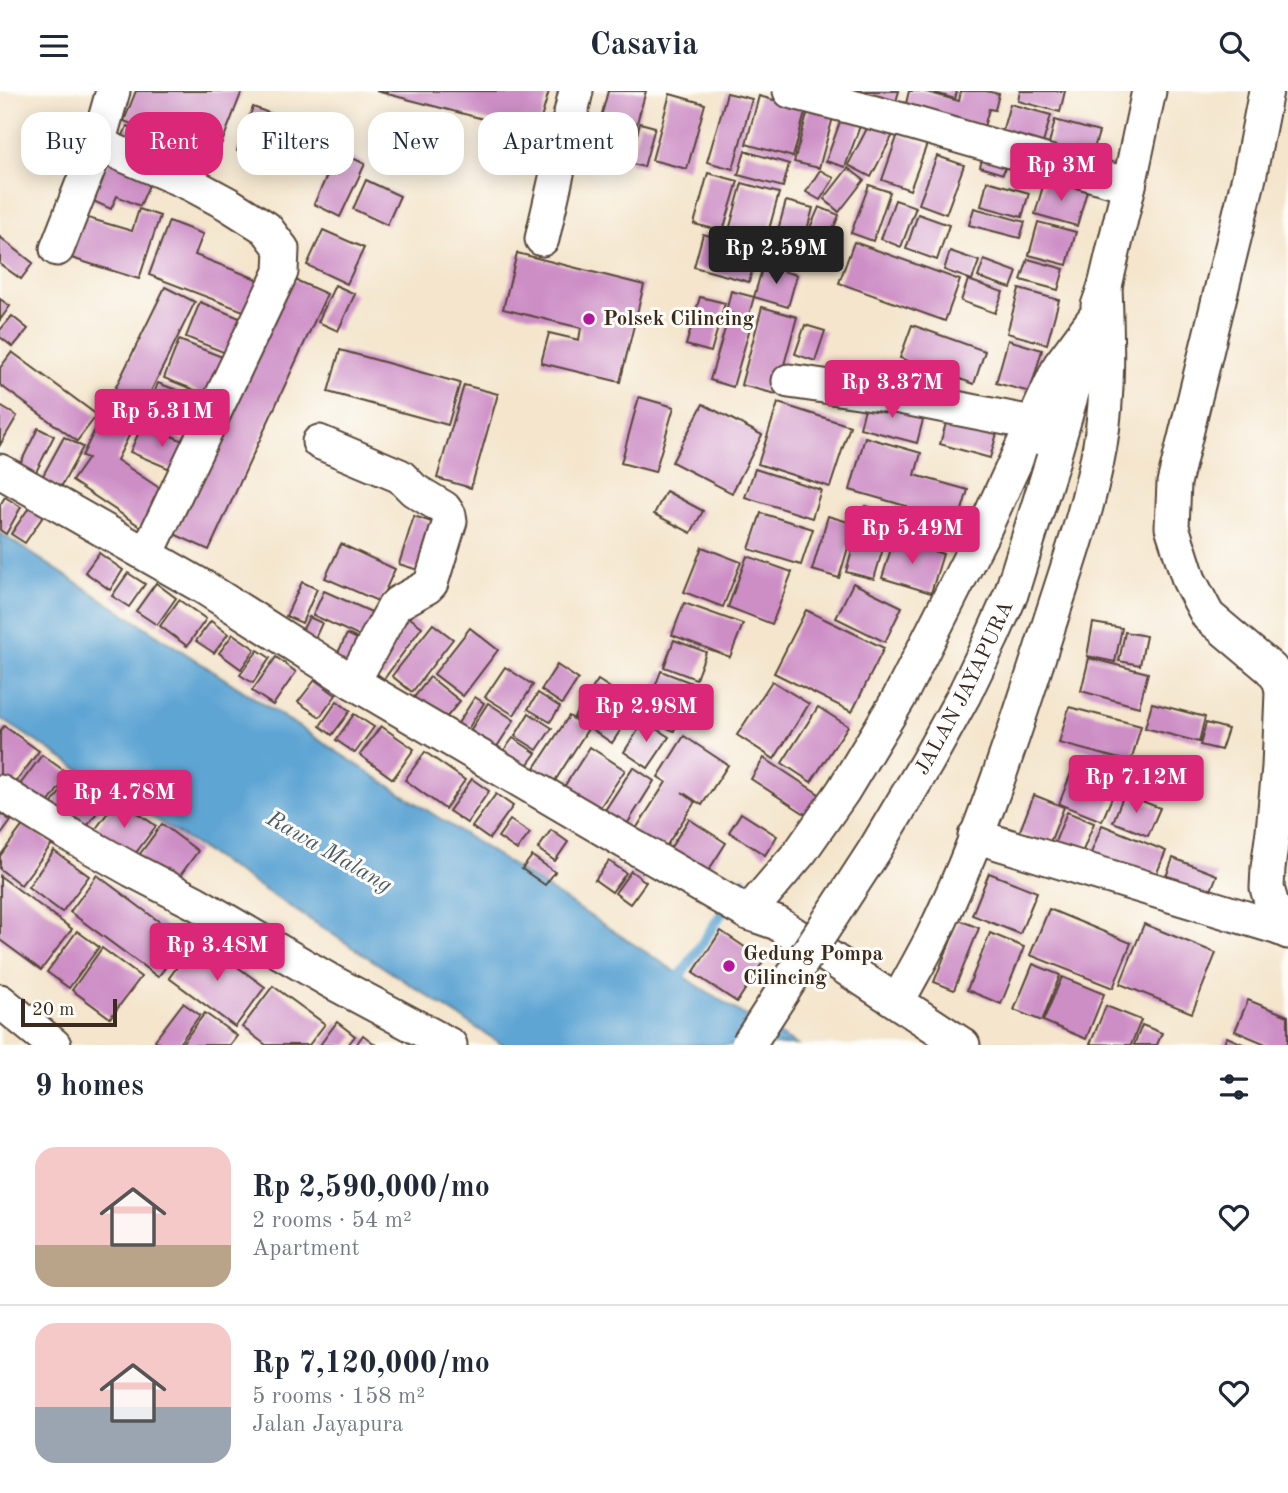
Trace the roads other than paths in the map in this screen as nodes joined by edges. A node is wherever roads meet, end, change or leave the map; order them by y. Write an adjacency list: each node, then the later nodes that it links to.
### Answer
1 (113, 91): 7 (street)
2 (576, 91): 11 (street)
3 (790, 91): 10 (street)
4 (1149, 91): 10 (street, JALAN JAYAPURA)
5 (1266, 91): 6 (street); 24 (street)
6 (1288, 98)
7 (107, 112)
8 (111, 150): 19 (street)
9 (86, 175): 12 (street)
10 (1129, 185): 13 (street, JALAN JAYAPURA)
11 (542, 239)
12 (57, 249)
13 (1105, 286): 14 (street, JALAN JAYAPURA); 22 (street)
14 (1094, 319): 16 (street); 29 (street, JALAN JAYAPURA, bridge)
15 (789, 381): 16 (street)
16 (1032, 423): 23 (street)
17 (318, 442): 20 (street)
18 (0, 471): 19 (street)
19 (147, 554): 20 (street)
20 (353, 682): 23 (street)
21 (0, 792): 28 (street)
22 (975, 836): 24 (street); 26 (street)
23 (748, 913): 26 (street)
24 (1284, 930)
25 (0, 1001): 27 (street)
26 (898, 1001): 30 (street)
27 (54, 1045)
28 (450, 1045)
29 (748, 1045)
30 (963, 1045)

